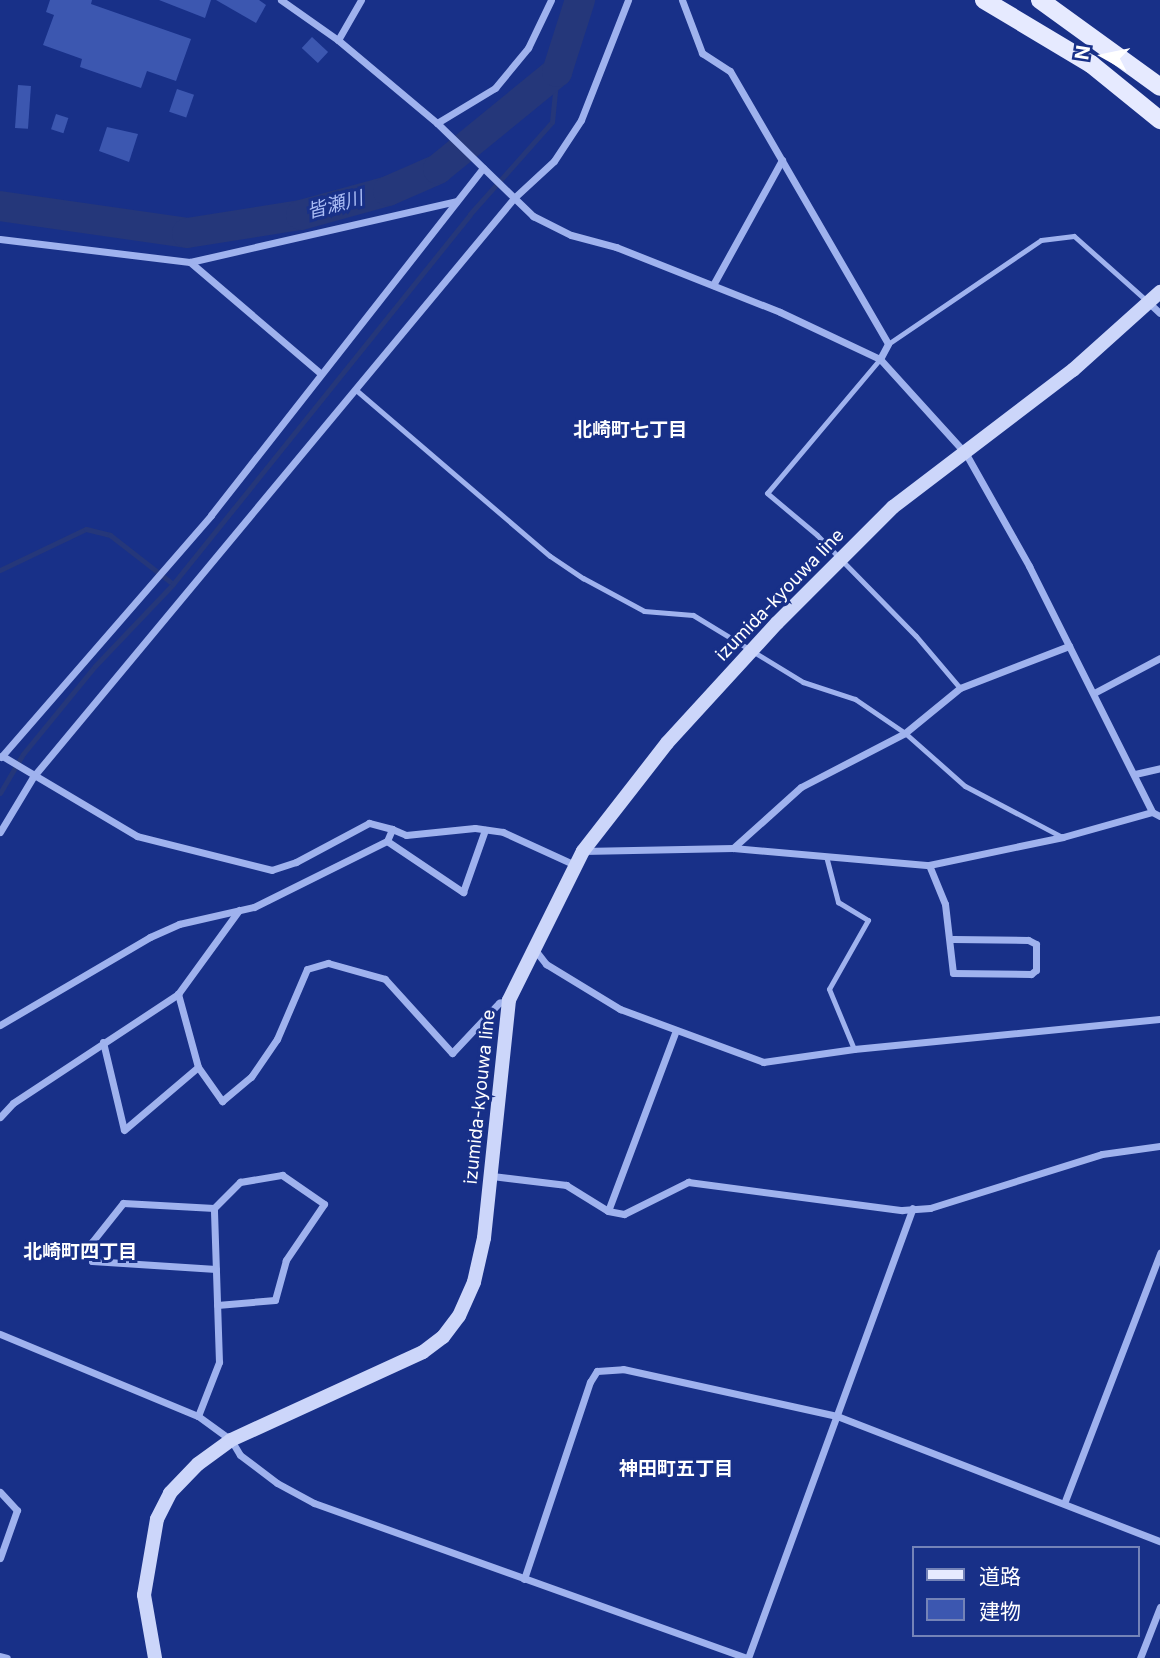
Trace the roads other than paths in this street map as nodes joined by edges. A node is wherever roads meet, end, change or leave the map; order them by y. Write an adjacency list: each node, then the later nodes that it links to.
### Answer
1 (281, 0): 8 (street)
2 (360, 0): 8 (street)
3 (551, 0): 11 (street)
4 (628, 0): 14 (street)
5 (682, 0): 12 (street)
6 (984, 0): 10 (main road)
7 (1040, 0): 9 (main road)
8 (338, 40): 11 (street)
9 (1160, 87)
10 (1160, 120)
11 (437, 122): 13 (street)
12 (782, 160): 18 (street); 22 (street)
13 (484, 168): 14 (street); 15 (street)
14 (512, 195): 18 (street); 25 (street)
15 (456, 201): 17 (street); 24 (street)
16 (0, 239): 17 (street)
17 (190, 262): 24 (street)
18 (713, 285): 23 (street)
19 (1160, 292): 20 (main road, izumida-kyouwa line)
20 (1148, 302): 21 (street); 22 (lane); 26 (main road, izumida-kyouwa line)
21 (1160, 313)
22 (888, 344): 23 (street)
23 (880, 359): 26 (street); 27 (lane)
24 (321, 374): 34 (street)
25 (356, 390): 29 (lane); 37 (street)
26 (966, 454): 27 (main road, izumida-kyouwa line); 28 (street)
27 (841, 559): 29 (main road, izumida-kyouwa line); 31 (lane)
28 (1069, 646): 31 (street); 32 (street)
29 (751, 650): 33 (lane); 45 (main road, izumida-kyouwa line)
30 (1160, 658): 32 (street)
31 (960, 688): 33 (street)
32 (1094, 694): 36 (street)
33 (905, 733): 42 (lane); 44 (street)
34 (1, 758): 37 (street)
35 (1160, 768): 36 (street)
36 (1135, 774): 38 (street)
37 (33, 777): 39 (street); 41 (street)
38 (1156, 814): 42 (street)
39 (392, 829): 40 (street); 43 (street)
40 (485, 830): 43 (street); 48 (street)
41 (0, 832)
42 (1063, 837): 47 (street)
43 (387, 841): 49 (street)
44 (733, 848): 45 (street); 46 (street)
45 (583, 851): 48 (main road, izumida-kyouwa line)
46 (826, 856): 47 (street); 58 (lane)
47 (929, 864): 50 (street)
48 (575, 865): 51 (main road, izumida-kyouwa line)
49 (239, 910): 52 (street); 55 (street)
50 (953, 939): 50 (street)
51 (535, 950): 53 (main road, izumida-kyouwa line); 56 (street)
52 (178, 993): 57 (street); 59 (street)
53 (509, 1000): 59 (street); 62 (main road, izumida-kyouwa line)
54 (1160, 1019): 58 (street)
55 (0, 1025)
56 (675, 1033): 58 (street); 65 (street)
57 (103, 1042): 59 (street); 60 (street)
58 (854, 1049)
59 (198, 1067)
60 (0, 1117)
61 (1160, 1146): 64 (street)
62 (492, 1176): 65 (street); 72 (main road, izumida-kyouwa line)
63 (214, 1208): 67 (street); 67 (street); 68 (street)
64 (913, 1208): 65 (street); 71 (street)
65 (608, 1211)
66 (1160, 1253): 74 (street)
67 (216, 1269): 68 (street)
68 (217, 1305): 70 (street)
69 (2, 1338): 70 (street)
70 (198, 1416): 72 (street)
71 (837, 1416): 74 (street); 77 (street); 82 (street)
72 (231, 1440): 77 (street); 81 (main road, izumida-kyouwa line)
73 (0, 1492): 76 (street)
74 (1065, 1501): 75 (street)
75 (1160, 1541)
76 (0, 1558)
77 (524, 1579): 82 (street)
78 (1160, 1606): 83 (street)
79 (0, 1656): 80 (street)
80 (7, 1658)
81 (155, 1658)
82 (747, 1658)
83 (1140, 1658)

